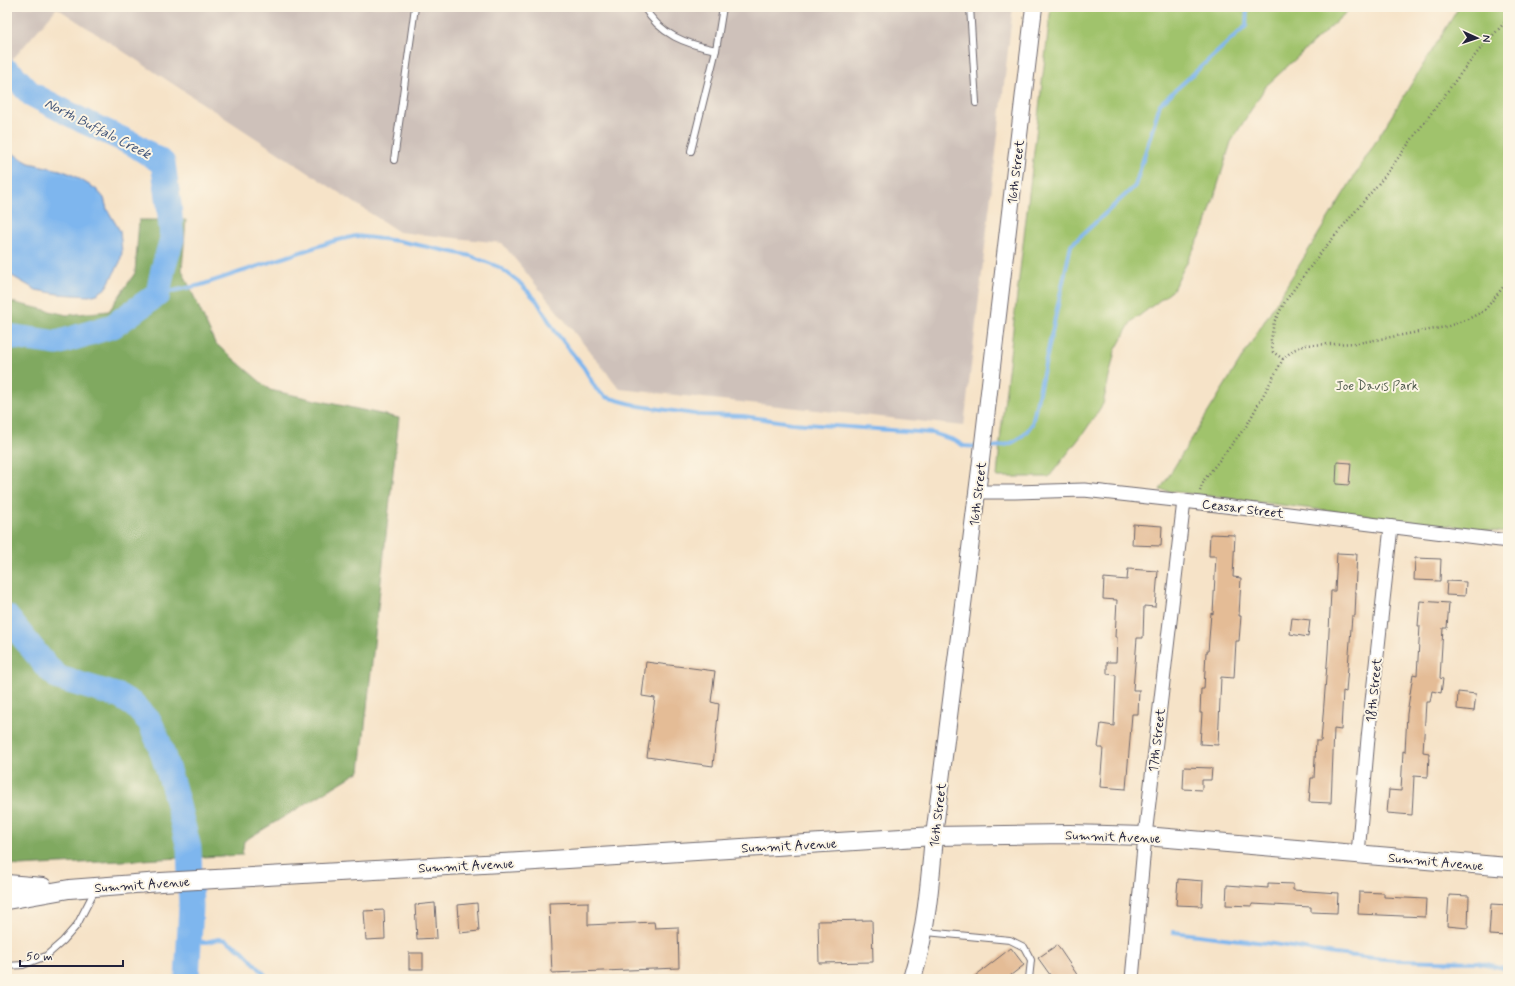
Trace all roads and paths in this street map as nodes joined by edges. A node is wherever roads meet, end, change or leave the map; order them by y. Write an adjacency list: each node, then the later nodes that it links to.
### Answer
1 (415, 7): 10 (lane)
2 (644, 7): 7 (lane)
3 (723, 7): 7 (lane)
4 (970, 7): 8 (lane)
5 (1034, 7): 13 (street, 16th Street)
6 (1508, 19): 12 (path)
7 (716, 50): 9 (lane)
8 (976, 103)
9 (691, 151)
10 (394, 160)
11 (1508, 281): 12 (path)
12 (1283, 359): 14 (path)
13 (977, 492): 15 (street, Ceasar Street); 18 (street, 16th Street)
14 (1199, 492)
15 (1184, 501): 16 (street, Ceasar Street); 19 (street, 17th Street)
16 (1391, 527): 17 (street, Ceasar Street); 20 (street, 18th Street)
17 (1508, 541)
18 (934, 836): 19 (main road, Summit Avenue); 23 (main road, Summit Avenue); 26 (main road, 16th Street)
19 (1145, 836): 20 (main road, Summit Avenue); 30 (street, 17th Street)
20 (1358, 854): 21 (main road, Summit Avenue)
21 (1508, 867)
22 (7, 884): 24 (main road, Summit Avenue)
23 (97, 886): 24 (main road, Summit Avenue); 27 (lane)
24 (70, 889): 25 (main road, Summit Avenue)
25 (7, 900)
26 (923, 932): 28 (main road, 16th Street); 29 (lane)
27 (7, 966)
28 (912, 979)
29 (1029, 979)
30 (1132, 979)

